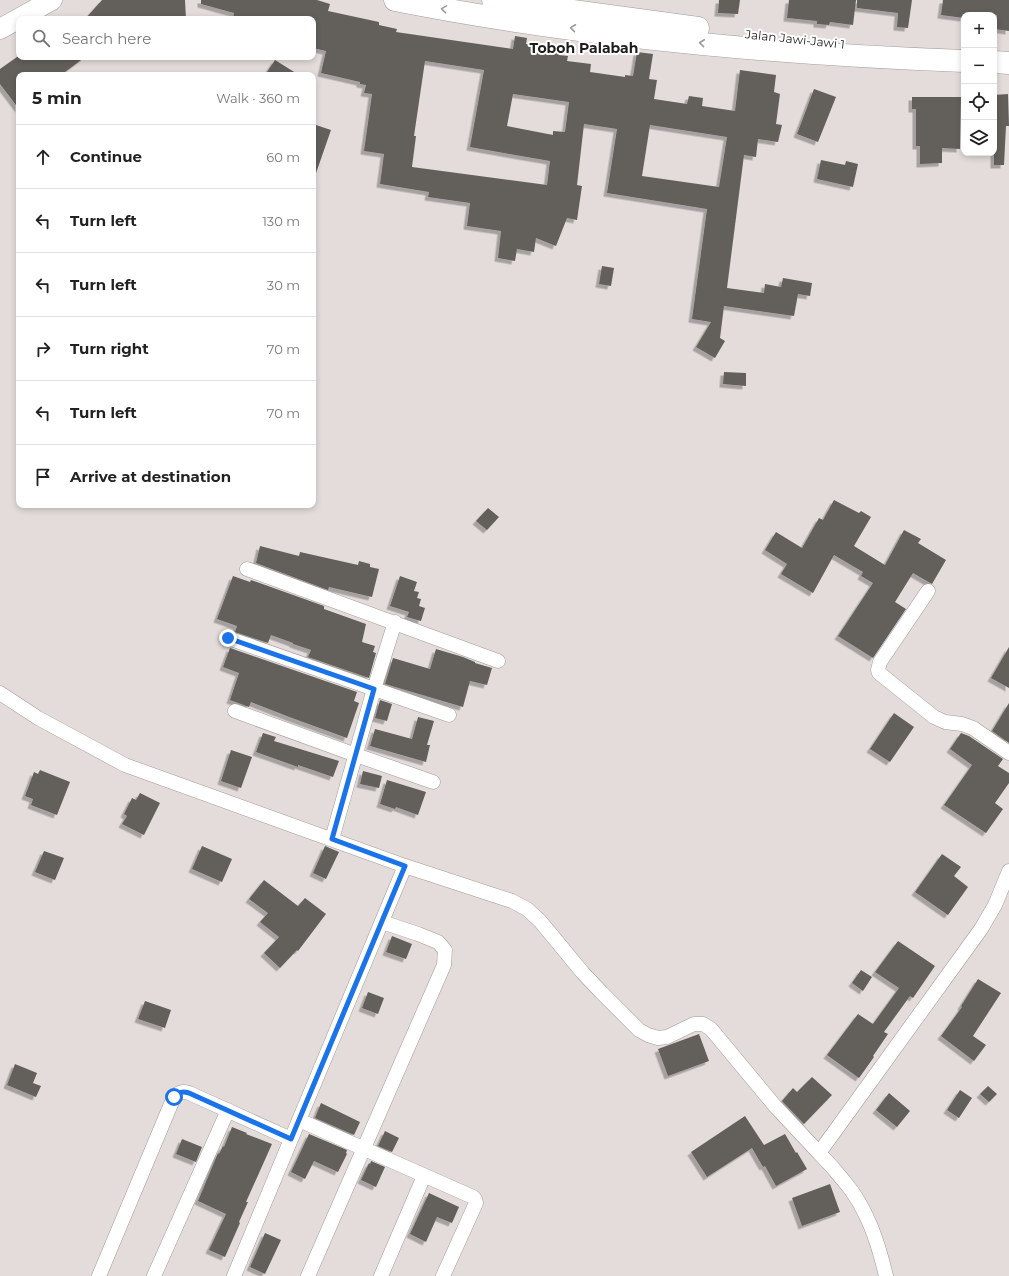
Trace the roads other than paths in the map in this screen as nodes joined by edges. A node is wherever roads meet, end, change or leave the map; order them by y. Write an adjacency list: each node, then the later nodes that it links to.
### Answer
1 (52, 0): 4 (main road)
2 (395, 0): 10 (highway, one-way to 2)
3 (493, 0): 7 (highway, Jalan Jawi-Jawi 1)
4 (23, 16)
5 (16, 20): 6 (main road)
6 (0, 29)
7 (961, 48)
8 (997, 48): 9 (highway)
9 (1009, 49)
10 (961, 61)
11 (997, 62): 12 (highway)
12 (1009, 63)
13 (248, 569): 15 (street)
14 (928, 591): 22 (street)
15 (395, 622): 17 (street); 18 (street)
16 (228, 638): 18 (street)
17 (498, 661)
18 (374, 689): 21 (street); 23 (street)
19 (0, 693): 25 (street)
20 (236, 711): 23 (street)
21 (450, 715)
22 (1009, 753)
23 (356, 755): 24 (street); 25 (street)
24 (434, 782)
25 (332, 839): 26 (street)
26 (405, 866): 28 (street); 33 (street)
27 (1009, 871): 33 (street)
28 (382, 922): 30 (street); 32 (street)
29 (228, 1110): 31 (street); 35 (street); 36 (street)
30 (299, 1120): 31 (street); 32 (street)
31 (291, 1139): 37 (street)
32 (364, 1149): 34 (street); 38 (street)
33 (819, 1153): 41 (street)
34 (424, 1176): 39 (street); 40 (street)
35 (99, 1276)
36 (154, 1276)
37 (234, 1276)
38 (308, 1276)
39 (381, 1276)
40 (443, 1276)
41 (886, 1276)

